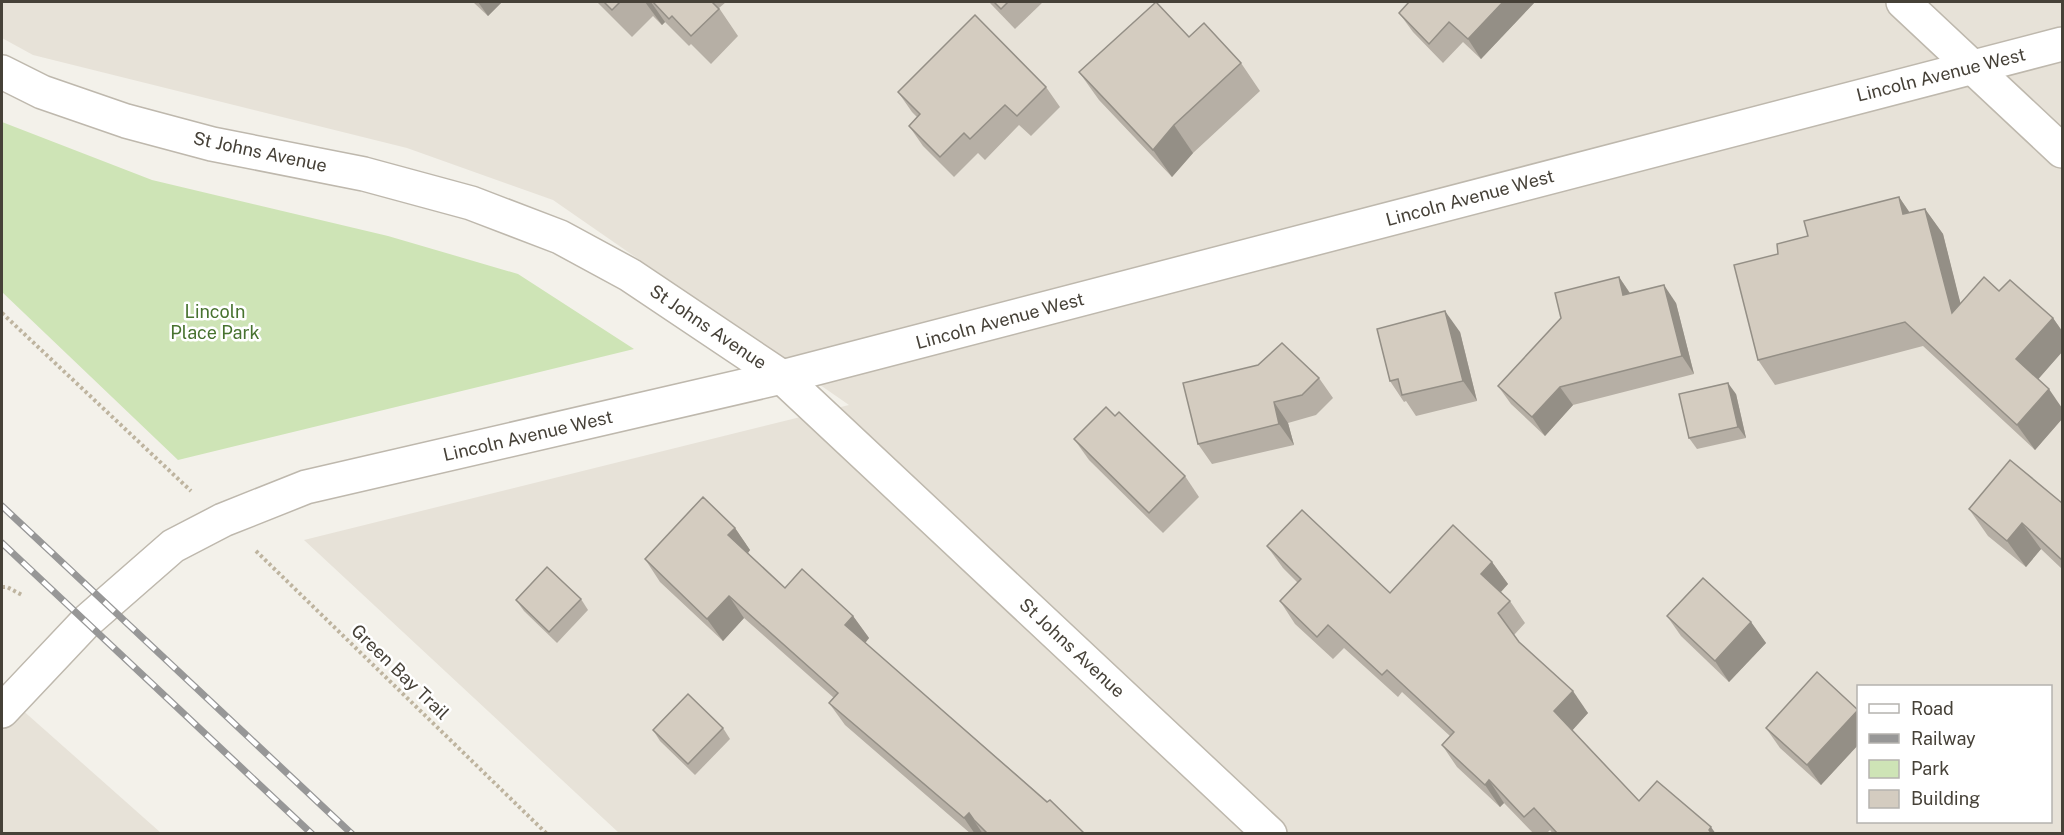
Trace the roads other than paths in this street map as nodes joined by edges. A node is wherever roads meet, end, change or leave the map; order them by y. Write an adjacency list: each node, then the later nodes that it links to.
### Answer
1 (1903, 2): 3 (street)
2 (2062, 44): 3 (street, Lincoln Avenue West)
3 (1973, 67): 5 (street); 6 (street, Lincoln Avenue West)
4 (2, 72): 6 (street, St Johns Avenue)
5 (2062, 151)
6 (782, 377): 7 (street, Lincoln Avenue West); 8 (street, St Johns Avenue)
7 (2, 711)
8 (1270, 834)

